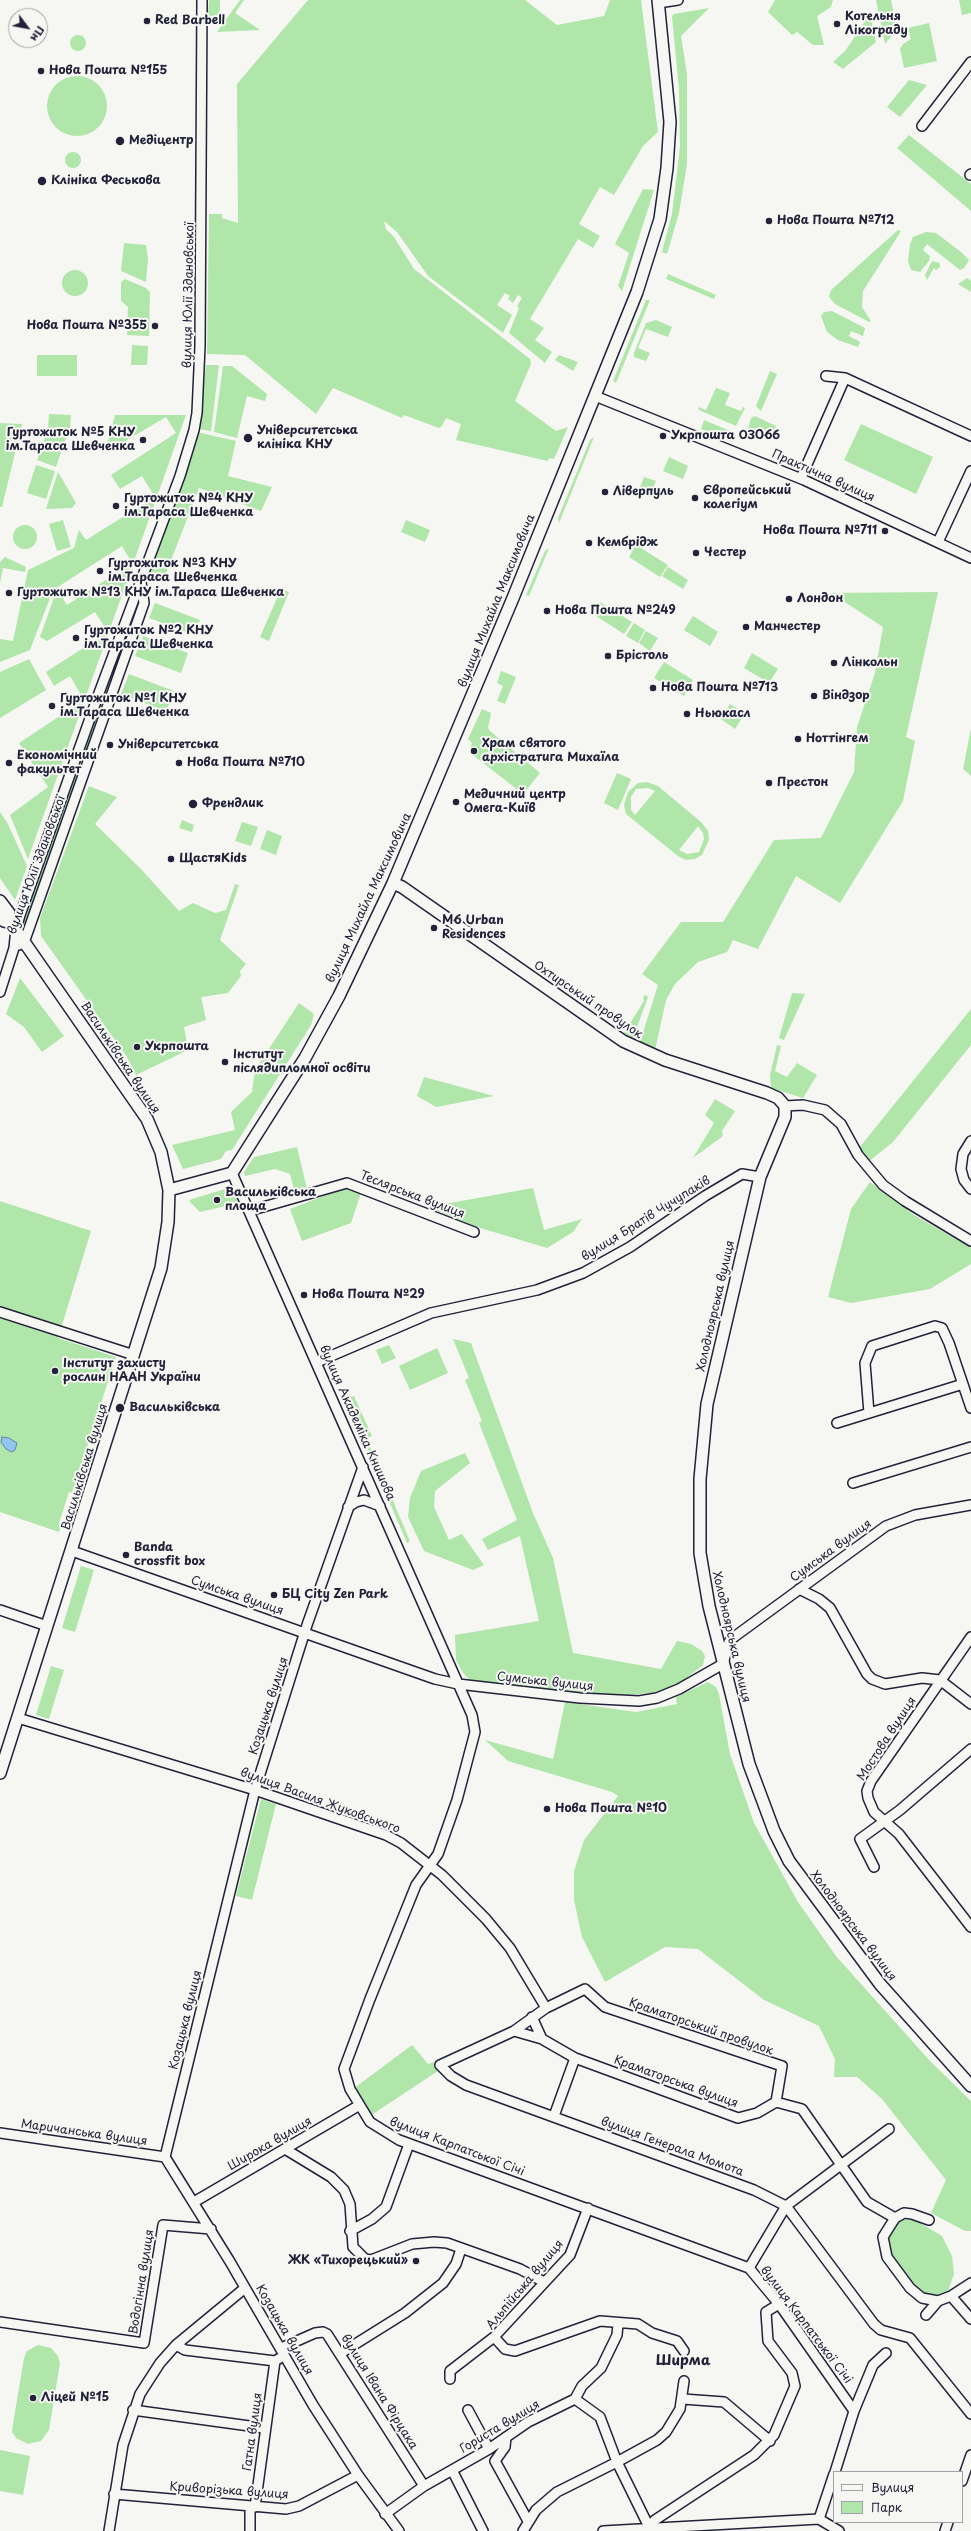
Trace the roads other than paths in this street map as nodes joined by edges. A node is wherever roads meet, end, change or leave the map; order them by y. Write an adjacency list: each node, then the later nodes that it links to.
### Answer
1 (202, 0): 14 (street, вулиця Юлії Здановської)
2 (678, 0): 3 (street)
3 (658, 2): 8 (main road, вулиця Михайла Максимовича)
4 (971, 62): 5 (street)
5 (922, 126)
6 (826, 376): 7 (street)
7 (845, 378): 9 (street); 11 (street)
8 (595, 396): 11 (street, Практична вулиця); 15 (main road, вулиця Михайла Максимовича)
9 (971, 436)
10 (971, 471): 12 (street)
11 (801, 478): 12 (street, Практична вулиця)
12 (938, 542): 13 (street, Практична вулиця)
13 (971, 558)
14 (141, 582): 18 (street, вулиця Юлії Здановської); 19 (street, вулиця Юлії Здановської)
15 (393, 883): 22 (main road, Охтирський провулок); 24 (main road, вулиця Михайла Максимовича)
16 (0, 901): 18 (main road, Васильківська вулиця)
17 (0, 915): 18 (main road, Васильківська вулиця)
18 (13, 926): 19 (main road, Васильківська вулиця); 20 (street, вулиця Юлії Здановської)
19 (24, 941): 20 (street, вулиця Юлії Здановської); 27 (main road, Васильківська вулиця)
20 (14, 948): 21 (street, вулиця Юлії Здановської)
21 (0, 992)
22 (785, 1106): 25 (main road, Холодноярська вулиця); 30 (street)
23 (971, 1141): 26 (street)
24 (232, 1173): 27 (main road); 28 (street, вулиця Академіка Книшова)
25 (760, 1177): 33 (street, вулиця Братів Чучупаків); 50 (main road, Холодноярська вулиця)
26 (971, 1189)
27 (169, 1190): 32 (main road, Васильківська вулиця)
28 (249, 1211): 29 (street, Теслярська вулиця); 33 (street, вулиця Академіка Книшова)
29 (474, 1232)
30 (971, 1241)
31 (0, 1312): 32 (street)
32 (134, 1355): 44 (main road, Васильківська вулиця)
33 (317, 1362): 39 (street, вулиця Академіка Книшова)
34 (963, 1384): 35 (street); 36 (street); 36 (street)
35 (971, 1408)
36 (869, 1413): 37 (street)
37 (837, 1423)
38 (971, 1447): 40 (street)
39 (363, 1467): 42 (street, вулиця Академіка Книшова); 43 (street, Козацька вулиця)
40 (853, 1483)
41 (971, 1505): 45 (street, Сумська вулиця)
42 (380, 1506): 43 (street); 52 (street, вулиця Академіка Книшова)
43 (348, 1507): 48 (street, Козацька вулиця)
44 (72, 1551): 47 (main road, Васильківська вулиця); 48 (street, Сумська вулиця)
45 (799, 1589): 50 (street, Сумська вулиця); 51 (street)
46 (0, 1610): 47 (street)
47 (47, 1626): 54 (main road, Васильківська вулиця)
48 (305, 1633): 52 (street, Сумська вулиця); 57 (street, Козацька вулиця)
49 (971, 1637): 51 (street, Мостова вулиця)
50 (723, 1664): 52 (street, Сумська вулиця); 68 (main road, Холодноярська вулиця)
51 (940, 1680): 53 (street); 58 (street, Мостова вулиця)
52 (458, 1684): 59 (street, вулиця Карпатської Січі)
53 (971, 1704)
54 (18, 1718): 56 (main road, Васильківська вулиця); 57 (street, вулиця Василя Жуковського)
55 (971, 1749): 58 (street)
56 (0, 1773)
57 (255, 1790): 59 (street, вулиця Василя Жуковського); 76 (street, Козацька вулиця)
58 (885, 1821): 60 (street); 61 (street, Мостова вулиця)
59 (431, 1865): 63 (street, вулиця Василя Жуковського); 70 (street, вулиця Карпатської Січі)
60 (874, 1867)
61 (971, 1926)
62 (585, 1989): 63 (street, вулиця Генерала Момота); 69 (street, Краматорський провулок)
63 (546, 2008): 64 (street, вулиця Генерала Момота)
64 (532, 2017): 65 (street, вулиця Генерала Момота); 66 (street)
65 (514, 2031): 66 (street, Краматорська вулиця); 71 (street, вулиця Генерала Момота)
66 (542, 2039): 67 (street, Краматорська вулиця)
67 (575, 2058): 69 (street, Краматорська вулиця); 71 (street)
68 (971, 2086)
69 (776, 2102): 77 (street)
70 (358, 2106): 74 (street, вулиця Карпатської Січі); 75 (street, Широка вулиця)
71 (554, 2116): 79 (street, вулиця Генерала Момота)
72 (889, 2129): 77 (street)
73 (0, 2133): 76 (street, Маричанська вулиця)
74 (409, 2144): 80 (street, вулиця Карпатської Січі); 84 (street)
75 (285, 2150): 78 (street, Широка вулиця); 84 (street)
76 (165, 2157): 78 (street, Козацька вулиця)
77 (841, 2163): 79 (street); 81 (street)
78 (194, 2202): 83 (street, Козацька вулиця)
79 (786, 2206): 86 (street); 111 (street, вулиця Генерала Момота)
80 (588, 2208): 86 (street, вулиця Карпатської Січі); 87 (street, Альпійська вулиця)
81 (895, 2218): 82 (street); 91 (street)
82 (929, 2220)
83 (211, 2229): 89 (street, Козацька вулиця); 95 (street, Водогінна вулиця)
84 (350, 2231): 85 (street)
85 (460, 2249): 87 (street); 101 (street)
86 (749, 2268): 92 (street, вулиця Карпатської Січі)
87 (544, 2282): 97 (street, Альпійська вулиця)
88 (971, 2283): 90 (street)
89 (245, 2288): 98 (street); 100 (street, Козацька вулиця)
90 (951, 2296): 91 (street); 94 (street)
91 (938, 2301): 93 (street)
92 (779, 2304): 110 (street, вулиця Карпатської Січі); 114 (street)
93 (926, 2315)
94 (971, 2319)
95 (0, 2322)
96 (618, 2324): 97 (street, Альпійська вулиця); 99 (street, Альпійська вулиця); 106 (street)
97 (494, 2337): 104 (street)
98 (176, 2345): 103 (street); 108 (street)
99 (684, 2351)
100 (283, 2352): 101 (street, вулиця Івана Фірцака); 103 (street); 120 (street, Козацька вулиця)
101 (341, 2353): 123 (street, вулиця Івана Фірцака)
102 (886, 2353): 110 (street, вулиця Карпатської Січі)
103 (275, 2361): 112 (street, Гатна вулиця)
104 (450, 2379)
105 (684, 2381): 107 (street)
106 (575, 2399): 113 (street, Гориста вулиця); 117 (street)
107 (683, 2399): 114 (street); 117 (street)
108 (133, 2410): 112 (street); 124 (street)
109 (468, 2410): 115 (street)
110 (854, 2411): 119 (street, вулиця Карпатської Січі)
111 (971, 2414)
112 (264, 2428): 125 (street, Гатна вулиця)
113 (506, 2437): 115 (street, Гориста вулиця); 128 (street)
114 (770, 2441): 130 (street)
115 (489, 2449): 118 (street, Гориста вулиця)
116 (971, 2455): 122 (street)
117 (617, 2462): 128 (street); 130 (street)
118 (452, 2470): 123 (street, Гориста вулиця); 134 (street)
119 (835, 2471)
120 (358, 2475): 125 (street, Криворізька вулиця); 126 (street, Козацька вулиця)
121 (833, 2476): 127 (street, вулиця Карпатської Січі)
122 (963, 2478)
123 (424, 2486): 126 (street, Гориста вулиця)
124 (114, 2494): 125 (street, Криворізька вулиця); 131 (street)
125 (253, 2506): 132 (street, Гатна вулиця)
126 (385, 2514): 133 (street, Козацька вулиця)
127 (819, 2519): 129 (street); 137 (street)
128 (528, 2521): 135 (street)
129 (707, 2528): 130 (street)
130 (646, 2529): 136 (street)
131 (109, 2531)
132 (250, 2531)
133 (399, 2531)
134 (484, 2531)
135 (523, 2531)
136 (603, 2531)
137 (839, 2531)

